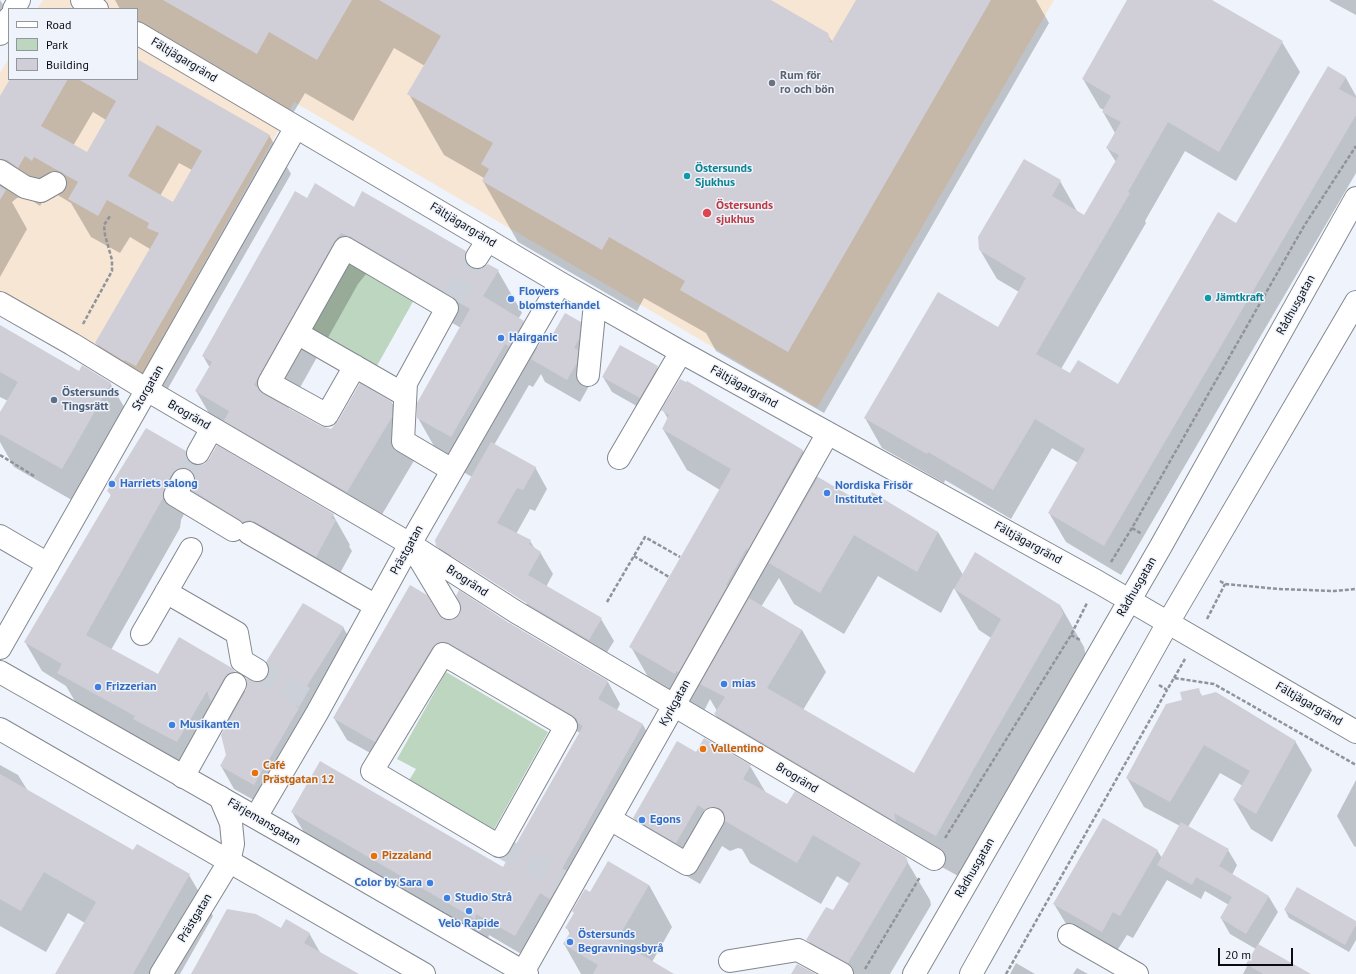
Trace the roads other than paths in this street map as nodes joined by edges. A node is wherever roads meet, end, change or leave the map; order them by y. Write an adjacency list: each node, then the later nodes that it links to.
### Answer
1 (82, 0): 2 (street)
2 (95, 8)
3 (8, 20): 5 (street)
4 (138, 33): 6 (street, Fältjägargränd)
5 (0, 34)
6 (296, 127): 10 (street, Fältjägargränd); 18 (street, Storgatan)
7 (0, 171): 8 (street)
8 (55, 183)
9 (1356, 198): 31 (street, Rådhusgatan)
10 (560, 283): 13 (street, Fältjägargränd); 24 (street, Prästgatan)
11 (1356, 302): 34 (street)
12 (0, 303): 18 (street, Brogränd)
13 (595, 303): 15 (street, Fältjägargränd); 17 (street)
14 (297, 333): 16 (street); 16 (street); 19 (street)
15 (680, 352): 21 (street, Fältjägargränd); 23 (street)
16 (355, 366): 19 (street)
17 (588, 375)
18 (147, 390): 20 (street, Brogränd); 29 (street, Storgatan)
19 (405, 396): 24 (street)
20 (212, 428): 22 (street); 27 (street, Brogränd)
21 (828, 433): 31 (street, Fältjägargränd); 40 (street, Kyrkgatan)
22 (198, 453)
23 (619, 458)
24 (452, 470): 27 (street, Prästgatan)
25 (183, 480): 32 (street)
26 (0, 536): 29 (street)
27 (410, 544): 32 (street, Prästgatan); 33 (street); 40 (street, Brogränd)
28 (191, 549): 30 (street)
29 (48, 564): 36 (street, Storgatan)
30 (166, 592): 35 (street); 37 (street)
31 (1130, 599): 34 (street, Fältjägargränd); 57 (street, Rådhusgatan)
32 (376, 606): 45 (street, Prästgatan)
33 (449, 608)
34 (1168, 621): 42 (street, Fältjägargränd); 58 (street)
35 (142, 634)
36 (0, 648)
37 (257, 670)
38 (0, 672): 43 (street, Färjemansgatan)
39 (234, 684): 43 (street)
40 (674, 705): 46 (street, Kyrkgatan); 49 (street, Brogränd)
41 (0, 729): 50 (street)
42 (1356, 732)
43 (183, 776): 44 (street, Färjemansgatan)
44 (220, 797): 45 (street, Färjemansgatan); 50 (street, Prästgatan)
45 (256, 817): 53 (street, Färjemansgatan)
46 (610, 819): 47 (street); 53 (street, Kyrkgatan)
47 (713, 819)
48 (499, 846): 48 (street)
49 (934, 859)
50 (228, 862): 54 (street, Prästgatan); 55 (street)
51 (1069, 935): 59 (street)
52 (730, 961): 56 (street)
53 (524, 973)
54 (161, 974)
55 (424, 974)
56 (842, 974)
57 (914, 974)
58 (971, 974)
59 (1137, 974)

